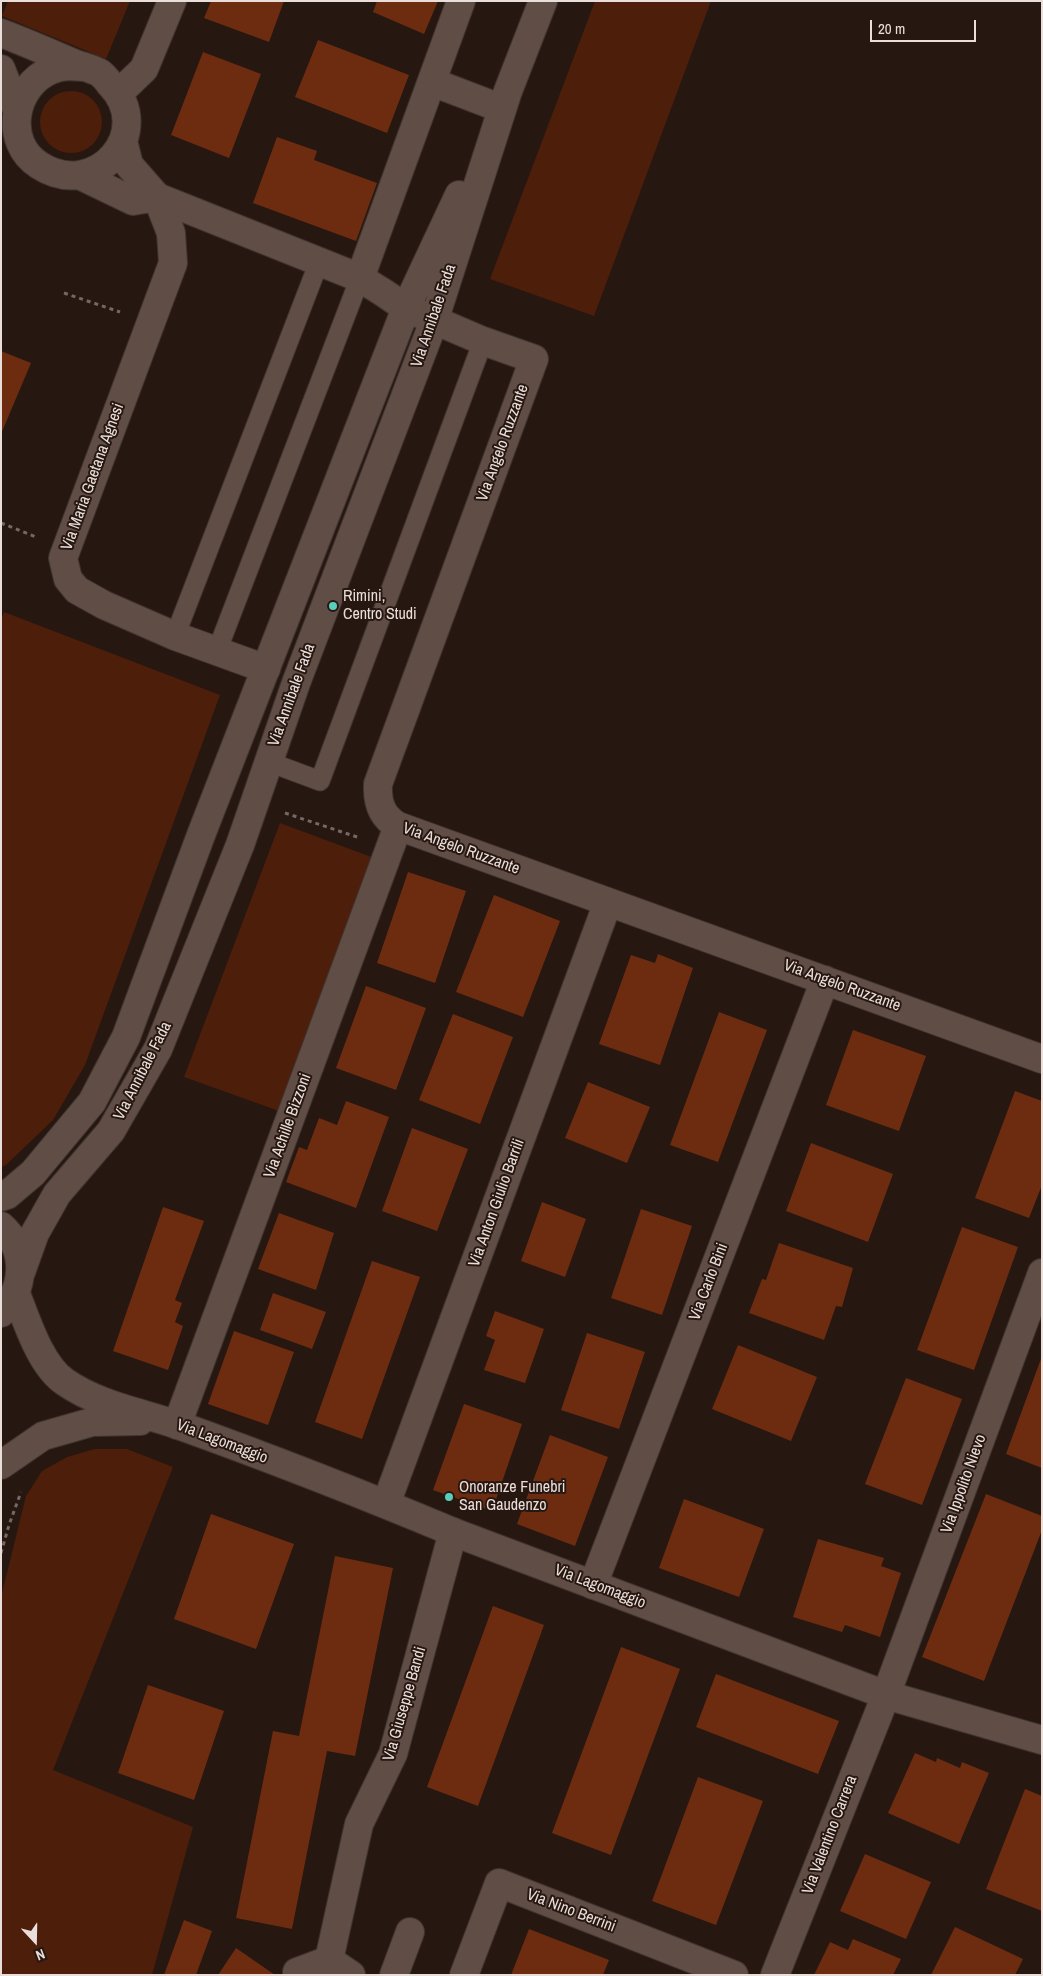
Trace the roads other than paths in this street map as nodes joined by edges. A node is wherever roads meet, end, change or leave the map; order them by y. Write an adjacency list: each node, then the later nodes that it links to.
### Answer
1 (172, 1): 8 (street)
2 (461, 1): 7 (street)
3 (543, 1): 9 (street, Via Annibale Fada)
4 (1, 33): 5 (street)
5 (85, 68): 8 (street); 10 (street)
6 (1, 69): 10 (street)
7 (432, 82): 9 (street); 15 (street)
8 (119, 93): 11 (street)
9 (504, 99): 16 (street, Via Annibale Fada); 17 (street, Via Annibale Fada)
10 (17, 110): 12 (street)
11 (123, 141): 12 (street); 13 (street, Via Maria Gaetana Agnesi)
12 (79, 175): 13 (street, Via Maria Gaetana Agnesi)
13 (157, 197): 14 (street, Via Maria Gaetana Agnesi); 19 (street, Via Maria Gaetana Agnesi)
14 (319, 262): 15 (street, Via Maria Gaetana Agnesi); 19 (lane)
15 (360, 278): 16 (street, Via Maria Gaetana Agnesi); 20 (lane)
16 (406, 308): 17 (street, Via Angelo Ruzzante); 21 (street, Via Annibale Fada)
17 (434, 321): 18 (street, Via Angelo Ruzzante); 22 (street, Via Annibale Fada)
18 (483, 341): 22 (lane); 23 (street, Via Angelo Ruzzante)
19 (175, 636): 20 (street, Via Maria Gaetana Agnesi)
20 (217, 651): 21 (street, Via Maria Gaetana Agnesi)
21 (266, 669): 27 (street, Via Annibale Fada)
22 (269, 762): 30 (street, Via Annibale Fada)
23 (398, 826): 24 (street, Via Angelo Ruzzante); 31 (street, Via Achille Bizzoni)
24 (608, 902): 25 (street, Via Angelo Ruzzante); 33 (street, Via Anton Giulio Barrili)
25 (825, 980): 26 (street, Via Angelo Ruzzante); 35 (street, Via Carlo Bini)
26 (1042, 1059)
27 (1, 1197)
28 (1, 1226): 30 (street, Via Lagomaggio)
29 (1042, 1273): 36 (street, Via Ippolito Nievo)
30 (13, 1293): 31 (street, Via Lagomaggio)
31 (171, 1423): 32 (street, Via Lagomaggio); 33 (street, Via Lagomaggio)
32 (1, 1464)
33 (386, 1504): 34 (street, Via Lagomaggio)
34 (452, 1532): 35 (street, Via Lagomaggio); 39 (street, Via Giuseppe Bandi)
35 (593, 1585): 36 (street, Via Lagomaggio)
36 (886, 1695): 37 (street, Via Lagomaggio); 45 (street, Via Valentino Carrera)
37 (1042, 1740)
38 (410, 1932): 42 (street)
39 (329, 1960): 40 (street); 41 (street)
40 (297, 1972)
41 (351, 1975)
42 (394, 1975)
43 (464, 1975): 44 (street, Via Nino Berrini)
44 (734, 1975)
45 (775, 1975)

